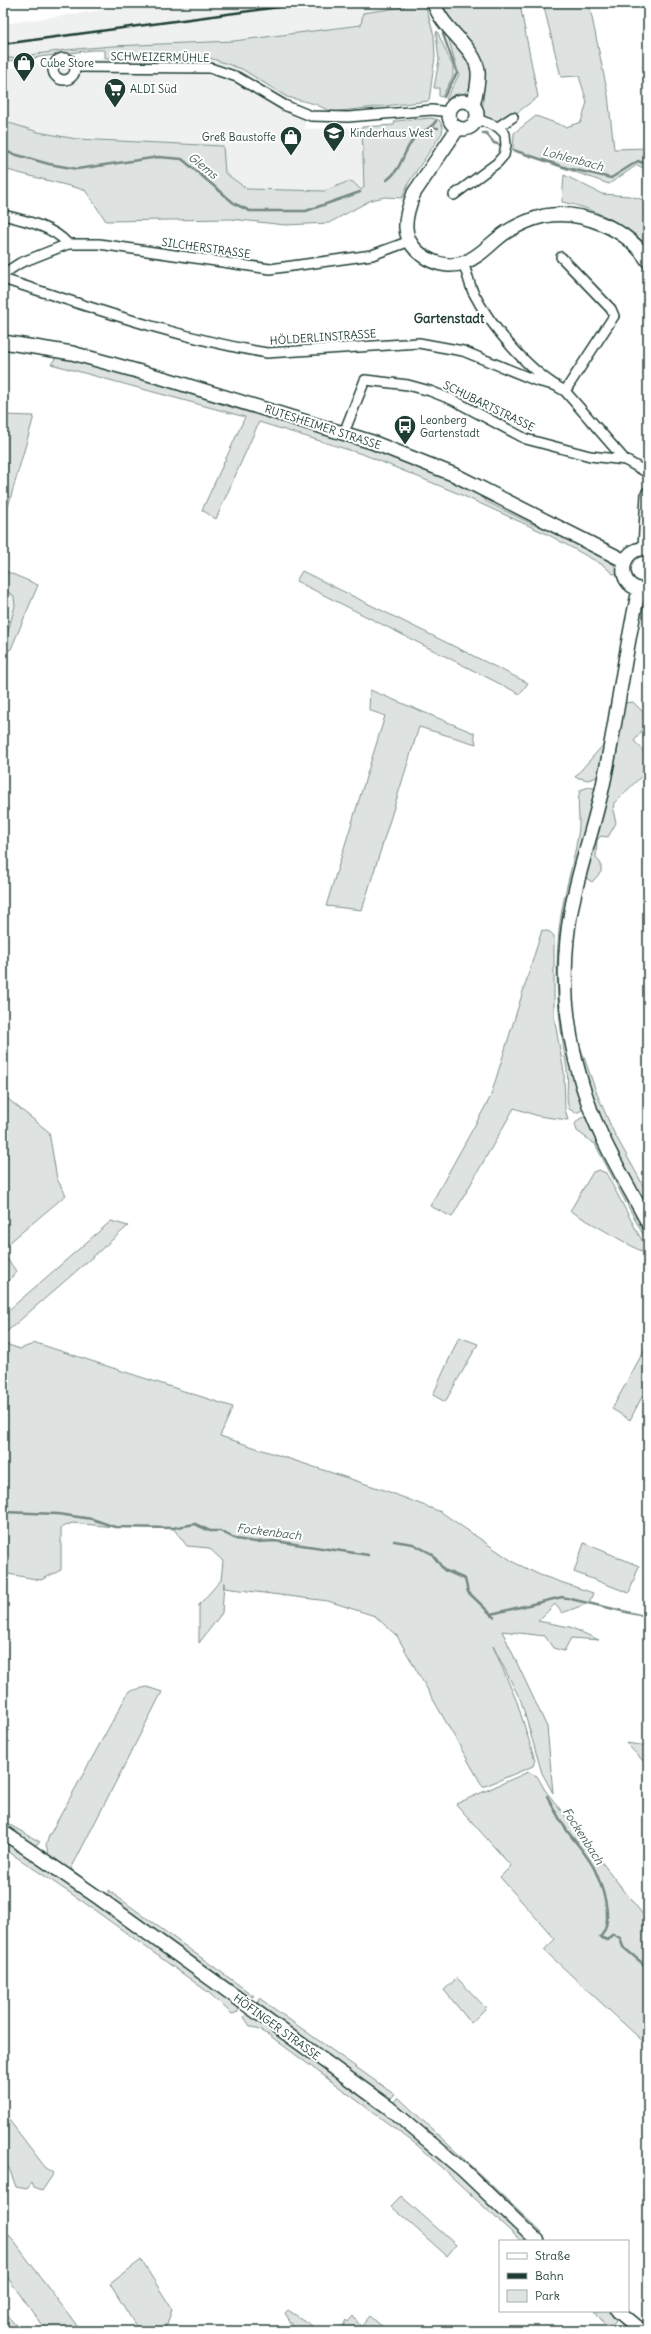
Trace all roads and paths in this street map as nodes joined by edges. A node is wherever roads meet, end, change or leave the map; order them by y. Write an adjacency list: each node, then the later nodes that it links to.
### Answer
1 (434, 3): 3 (street)
2 (75, 68): 4 (street, SCHWEIZERMÜHLE)
3 (470, 103): 4 (street); 6 (street)
4 (450, 112): 8 (street)
5 (513, 117): 7 (street)
6 (477, 119): 7 (street); 8 (street)
7 (498, 127): 9 (street)
8 (458, 128): 11 (street)
9 (454, 195)
10 (3, 215): 12 (street)
11 (410, 241): 12 (street, SILCHERSTRASSE); 15 (street)
12 (68, 244): 16 (street, SILCHERSTRASSE)
13 (561, 257): 20 (street)
14 (647, 259): 15 (street)
15 (463, 263): 19 (street)
16 (3, 274)
17 (3, 279): 19 (street, HÖLDERLINSTRASSE)
18 (3, 342): 26 (street, RUTESHEIMER STRASSE)
19 (553, 384): 20 (street)
20 (565, 390): 22 (street)
21 (347, 425): 22 (street, SCHUBARTSTRASSE)
22 (625, 460): 23 (street, SCHUBARTSTRASSE)
23 (648, 473)
24 (648, 494): 25 (street)
25 (647, 549): 26 (street)
26 (625, 561): 27 (street)
27 (644, 590): 28 (street)
28 (648, 1223)
29 (3, 1832): 30 (street, HÖFINGER STRASSE)
30 (536, 2240)
31 (619, 2312): 32 (street)
32 (642, 2331)

